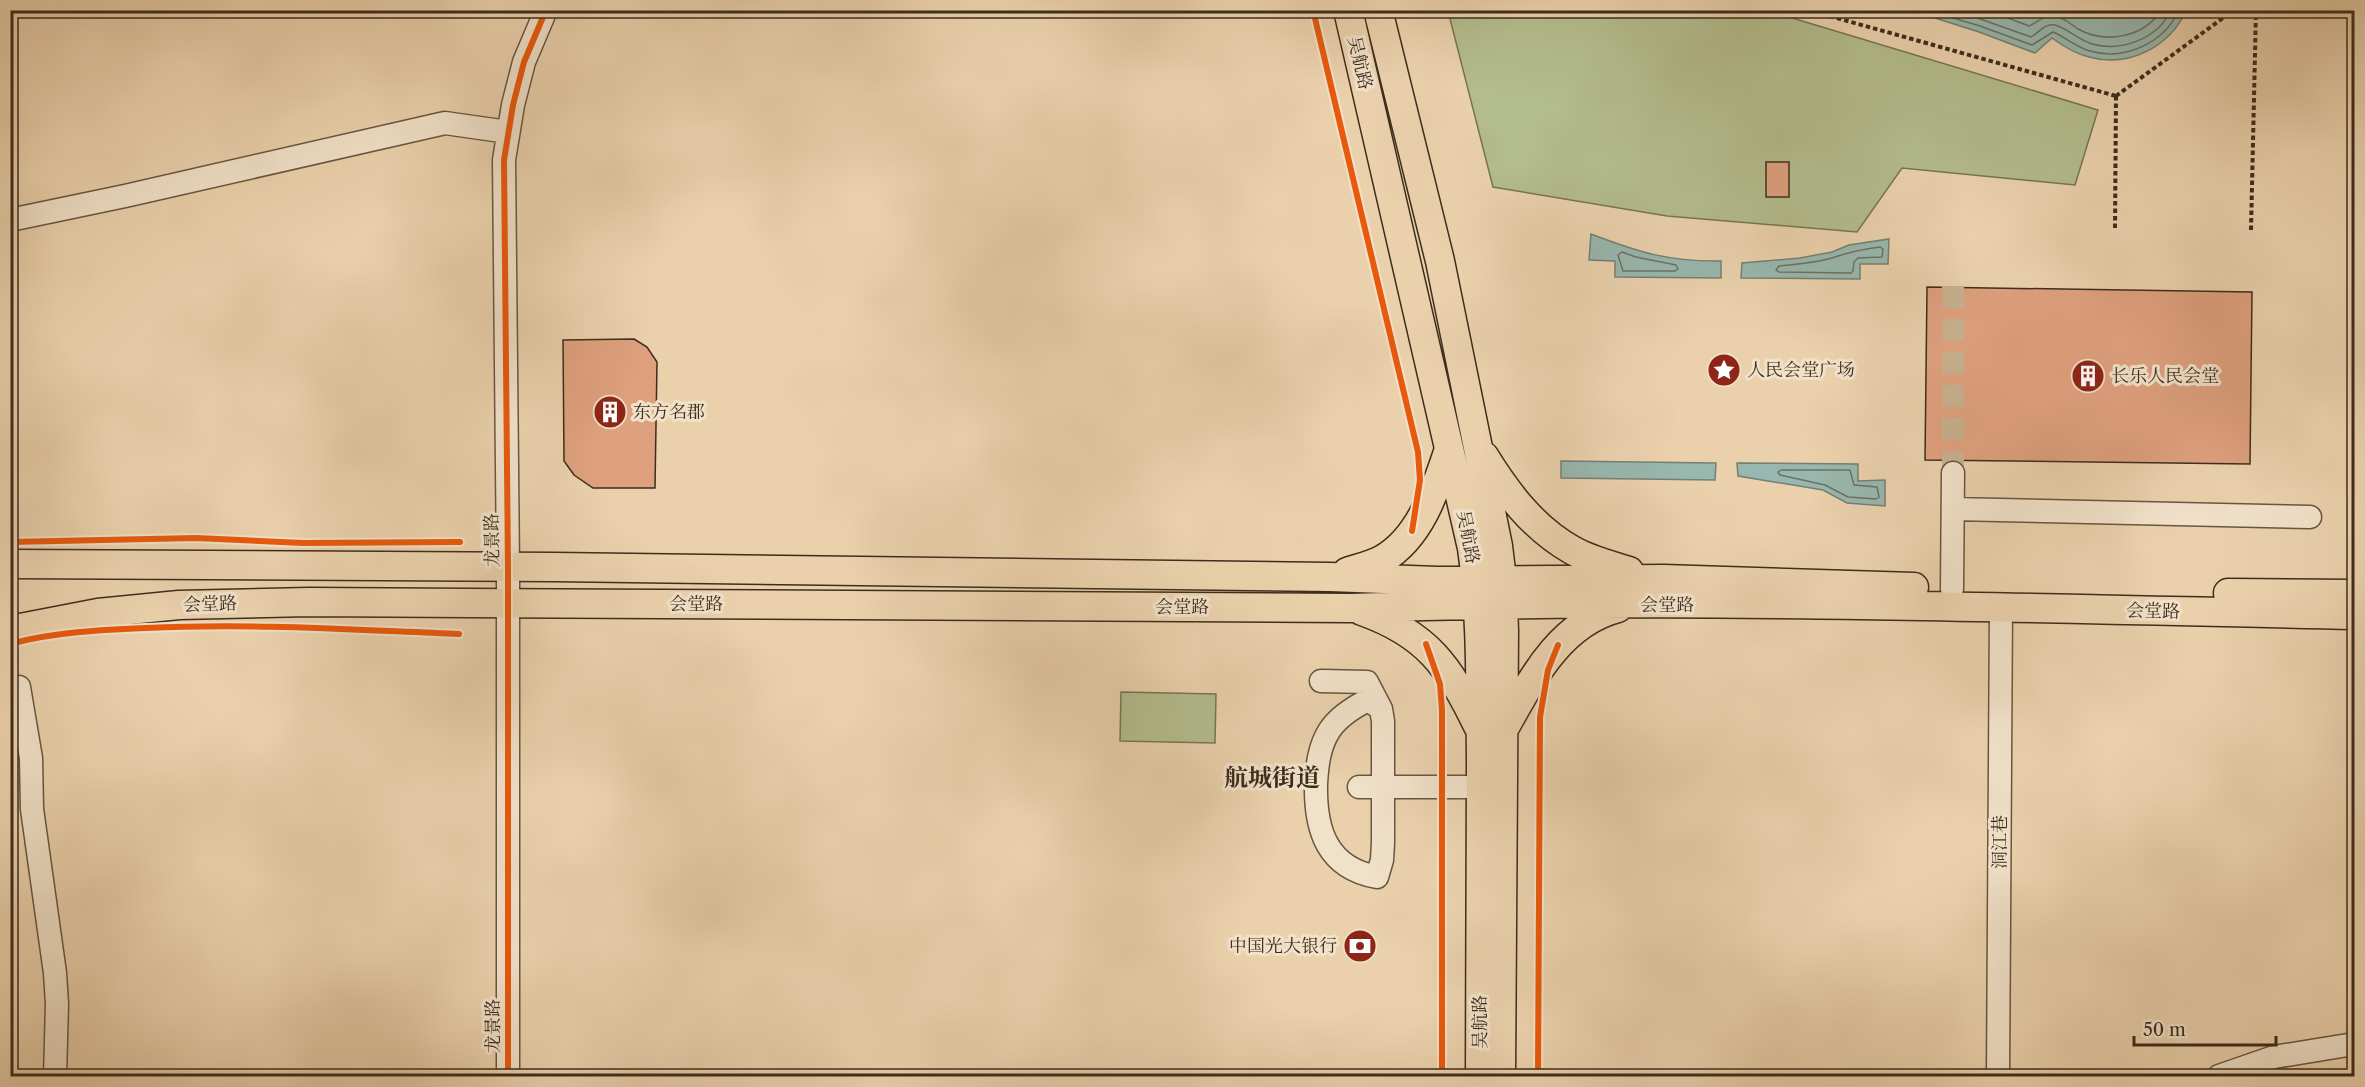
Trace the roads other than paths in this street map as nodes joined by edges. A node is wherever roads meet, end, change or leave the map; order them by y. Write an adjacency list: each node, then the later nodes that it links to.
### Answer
1 (546, 10): 4 (street, 龙景路)
2 (1348, 10): 7 (main road, 吴航路)
3 (1378, 10): 6 (main road, 吴航路)
4 (508, 132): 5 (street); 12 (street, 龙景路)
5 (10, 220)
6 (1477, 444): 14 (main road); 16 (main road, 吴航路)
7 (1449, 449): 13 (main road); 16 (main road, 吴航路)
8 (1953, 473): 9 (street)
9 (1953, 509): 10 (street); 15 (street)
10 (2310, 517)
11 (10, 564): 12 (main road, 会堂路)
12 (508, 568): 13 (main road, 会堂路); 18 (street, 龙景路)
13 (1330, 576): 16 (main road, 会堂路)
14 (1663, 579): 15 (main road, 会堂路); 16 (main road, 会堂路)
15 (1952, 588): 17 (main road, 会堂路)
16 (1490, 592): 19 (main road, 会堂路); 21 (main road, 会堂路); 27 (main road, 吴航路)
17 (2355, 594)
18 (508, 603): 21 (main road, 会堂路); 23 (main road, 会堂路); 33 (street, 龙景路)
19 (1637, 604): 20 (main road, 会堂路); 27 (main road)
20 (2001, 607): 22 (main road, 会堂路); 36 (street, 洞江巷)
21 (1351, 608): 27 (main road)
22 (2355, 615)
23 (10, 630)
24 (1322, 681): 26 (street)
25 (19, 687): 32 (street)
26 (1381, 709): 29 (street); 29 (street)
27 (1492, 730): 30 (main road, 吴航路); 35 (main road, 吴航路)
28 (1359, 787): 29 (street)
29 (1383, 787): 30 (street)
30 (1481, 787): 34 (main road, 吴航路)
31 (2355, 1044): 37 (street)
32 (55, 1077)
33 (508, 1077)
34 (1480, 1077)
35 (1501, 1077)
36 (1998, 1077)
37 (2219, 1077)

